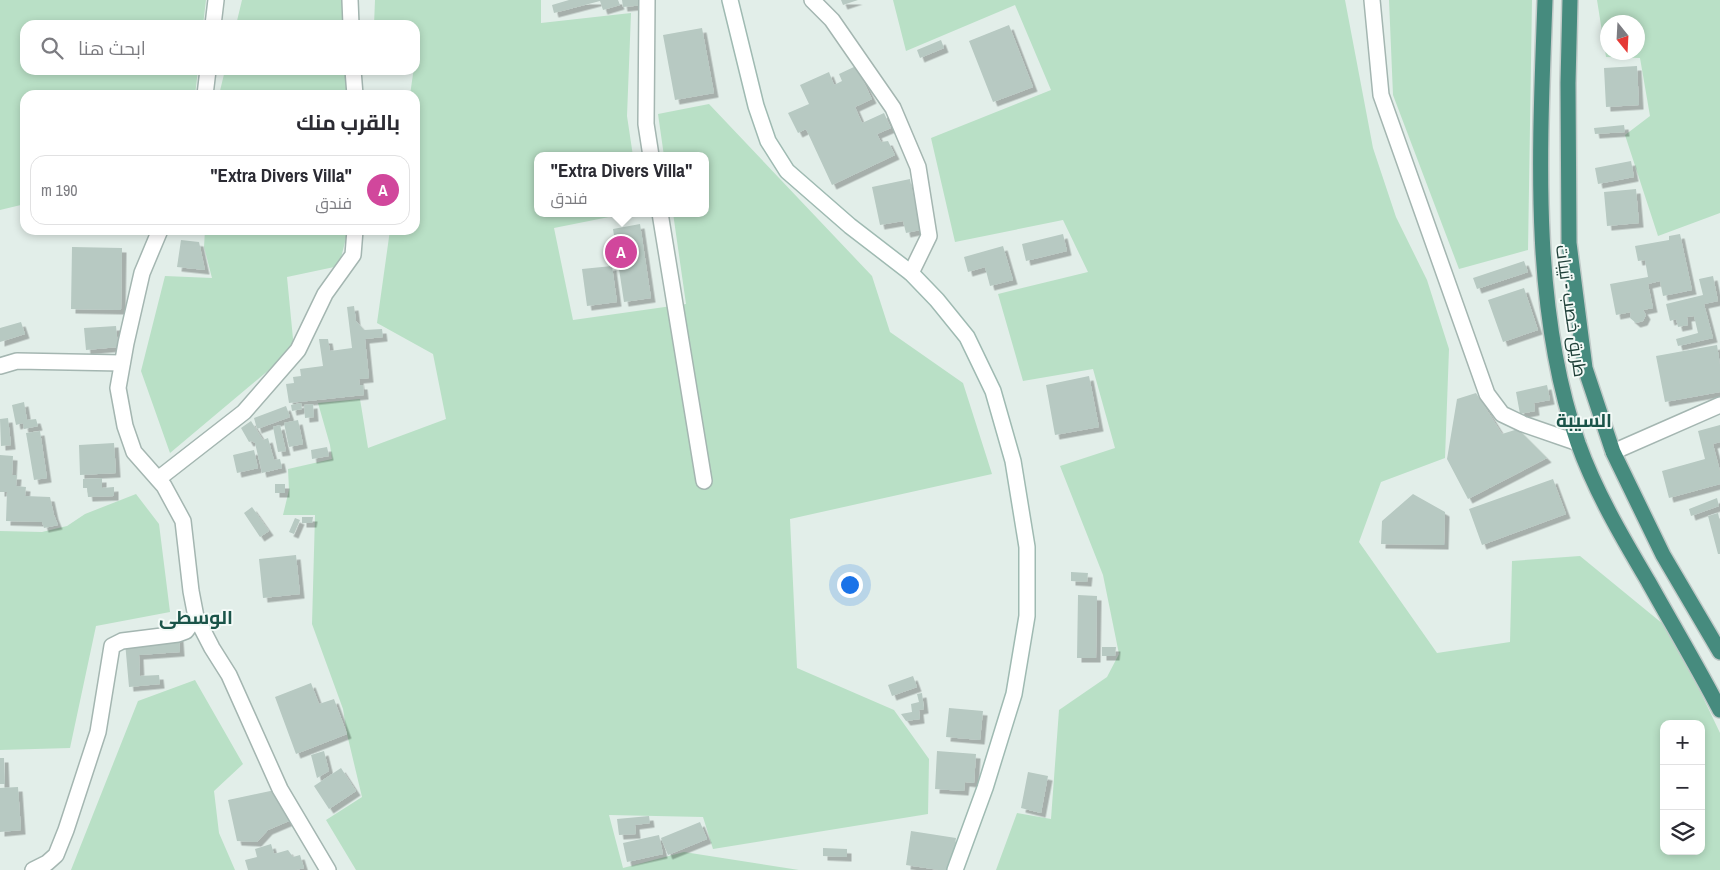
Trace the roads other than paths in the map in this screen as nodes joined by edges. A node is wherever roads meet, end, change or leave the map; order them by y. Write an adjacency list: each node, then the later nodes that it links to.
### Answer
1 (216, 0): 9 (street)
2 (350, 0): 10 (street)
3 (647, 0): 15 (street)
4 (730, 0): 19 (street)
5 (812, 0): 19 (street)
6 (1372, 0): 23 (street)
7 (1545, 0): 23 (highway, طريق خصب - تيبات)
8 (1570, 0): 24 (highway, طريق خصب - تيبات)
9 (214, 20)
10 (351, 20)
11 (207, 75): 13 (street)
12 (353, 75): 14 (street)
13 (206, 90)
14 (354, 90)
15 (650, 152)
16 (661, 217): 26 (street)
17 (158, 235): 20 (street)
18 (355, 235): 25 (street)
19 (911, 274): 32 (street)
20 (122, 363): 21 (street); 25 (street)
21 (0, 366)
22 (1720, 405): 24 (street)
23 (1578, 443): 29 (highway, طريق خصب - تيبات)
24 (1613, 452): 28 (highway, طريق خصب - تيبات)
25 (158, 479): 27 (street)
26 (704, 481)
27 (196, 617): 30 (street); 31 (street)
28 (1720, 652)
29 (1720, 710)
30 (33, 870)
31 (328, 870)
32 (955, 870)

